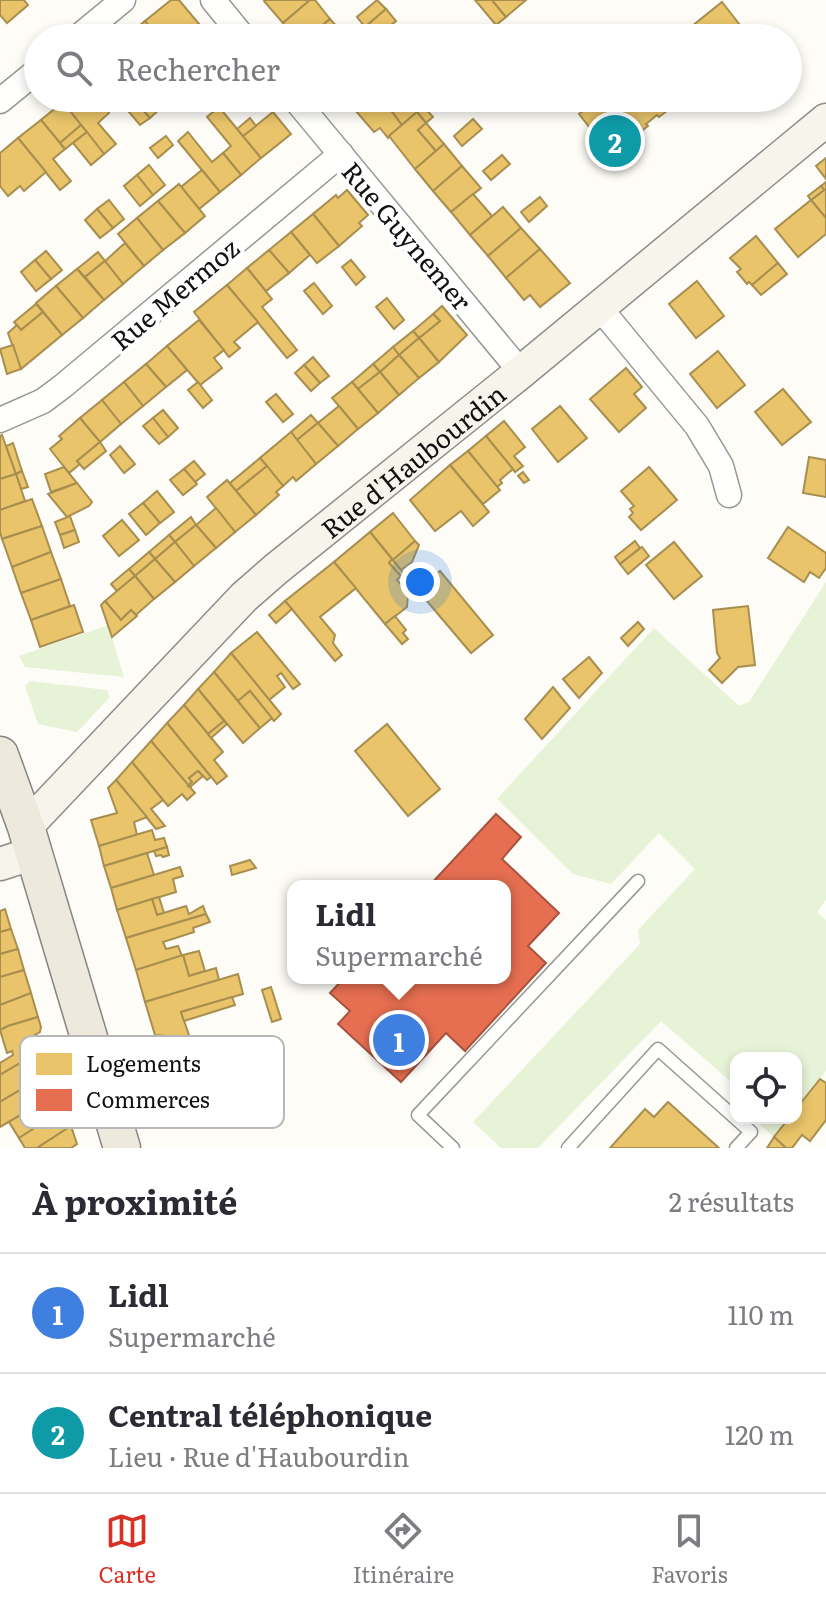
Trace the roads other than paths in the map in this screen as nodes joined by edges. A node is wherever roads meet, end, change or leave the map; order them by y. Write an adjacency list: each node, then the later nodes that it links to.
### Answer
1 (123, 0): 3 (street)
2 (213, 0): 4 (street)
3 (94, 24)
4 (233, 24)
5 (24, 81): 6 (street)
6 (0, 101)
7 (306, 112): 9 (street, Rue Guynemer)
8 (826, 120): 10 (main road, Rue d'Haubourdin)
9 (341, 154): 11 (street, Rue Guynemer); 12 (street, Rue Mermoz)
10 (599, 307): 11 (main road, Rue d'Haubourdin); 13 (street)
11 (521, 372): 15 (main road, Rue d'Haubourdin)
12 (0, 420)
13 (729, 495)
14 (0, 755): 15 (main road)
15 (30, 840): 16 (main road); 18 (main road)
16 (0, 864)
17 (638, 881): 21 (lane)
18 (89, 1036)
19 (116, 1128): 20 (main road)
20 (122, 1148)
21 (453, 1148)
22 (568, 1148): 23 (lane)
23 (736, 1148)

